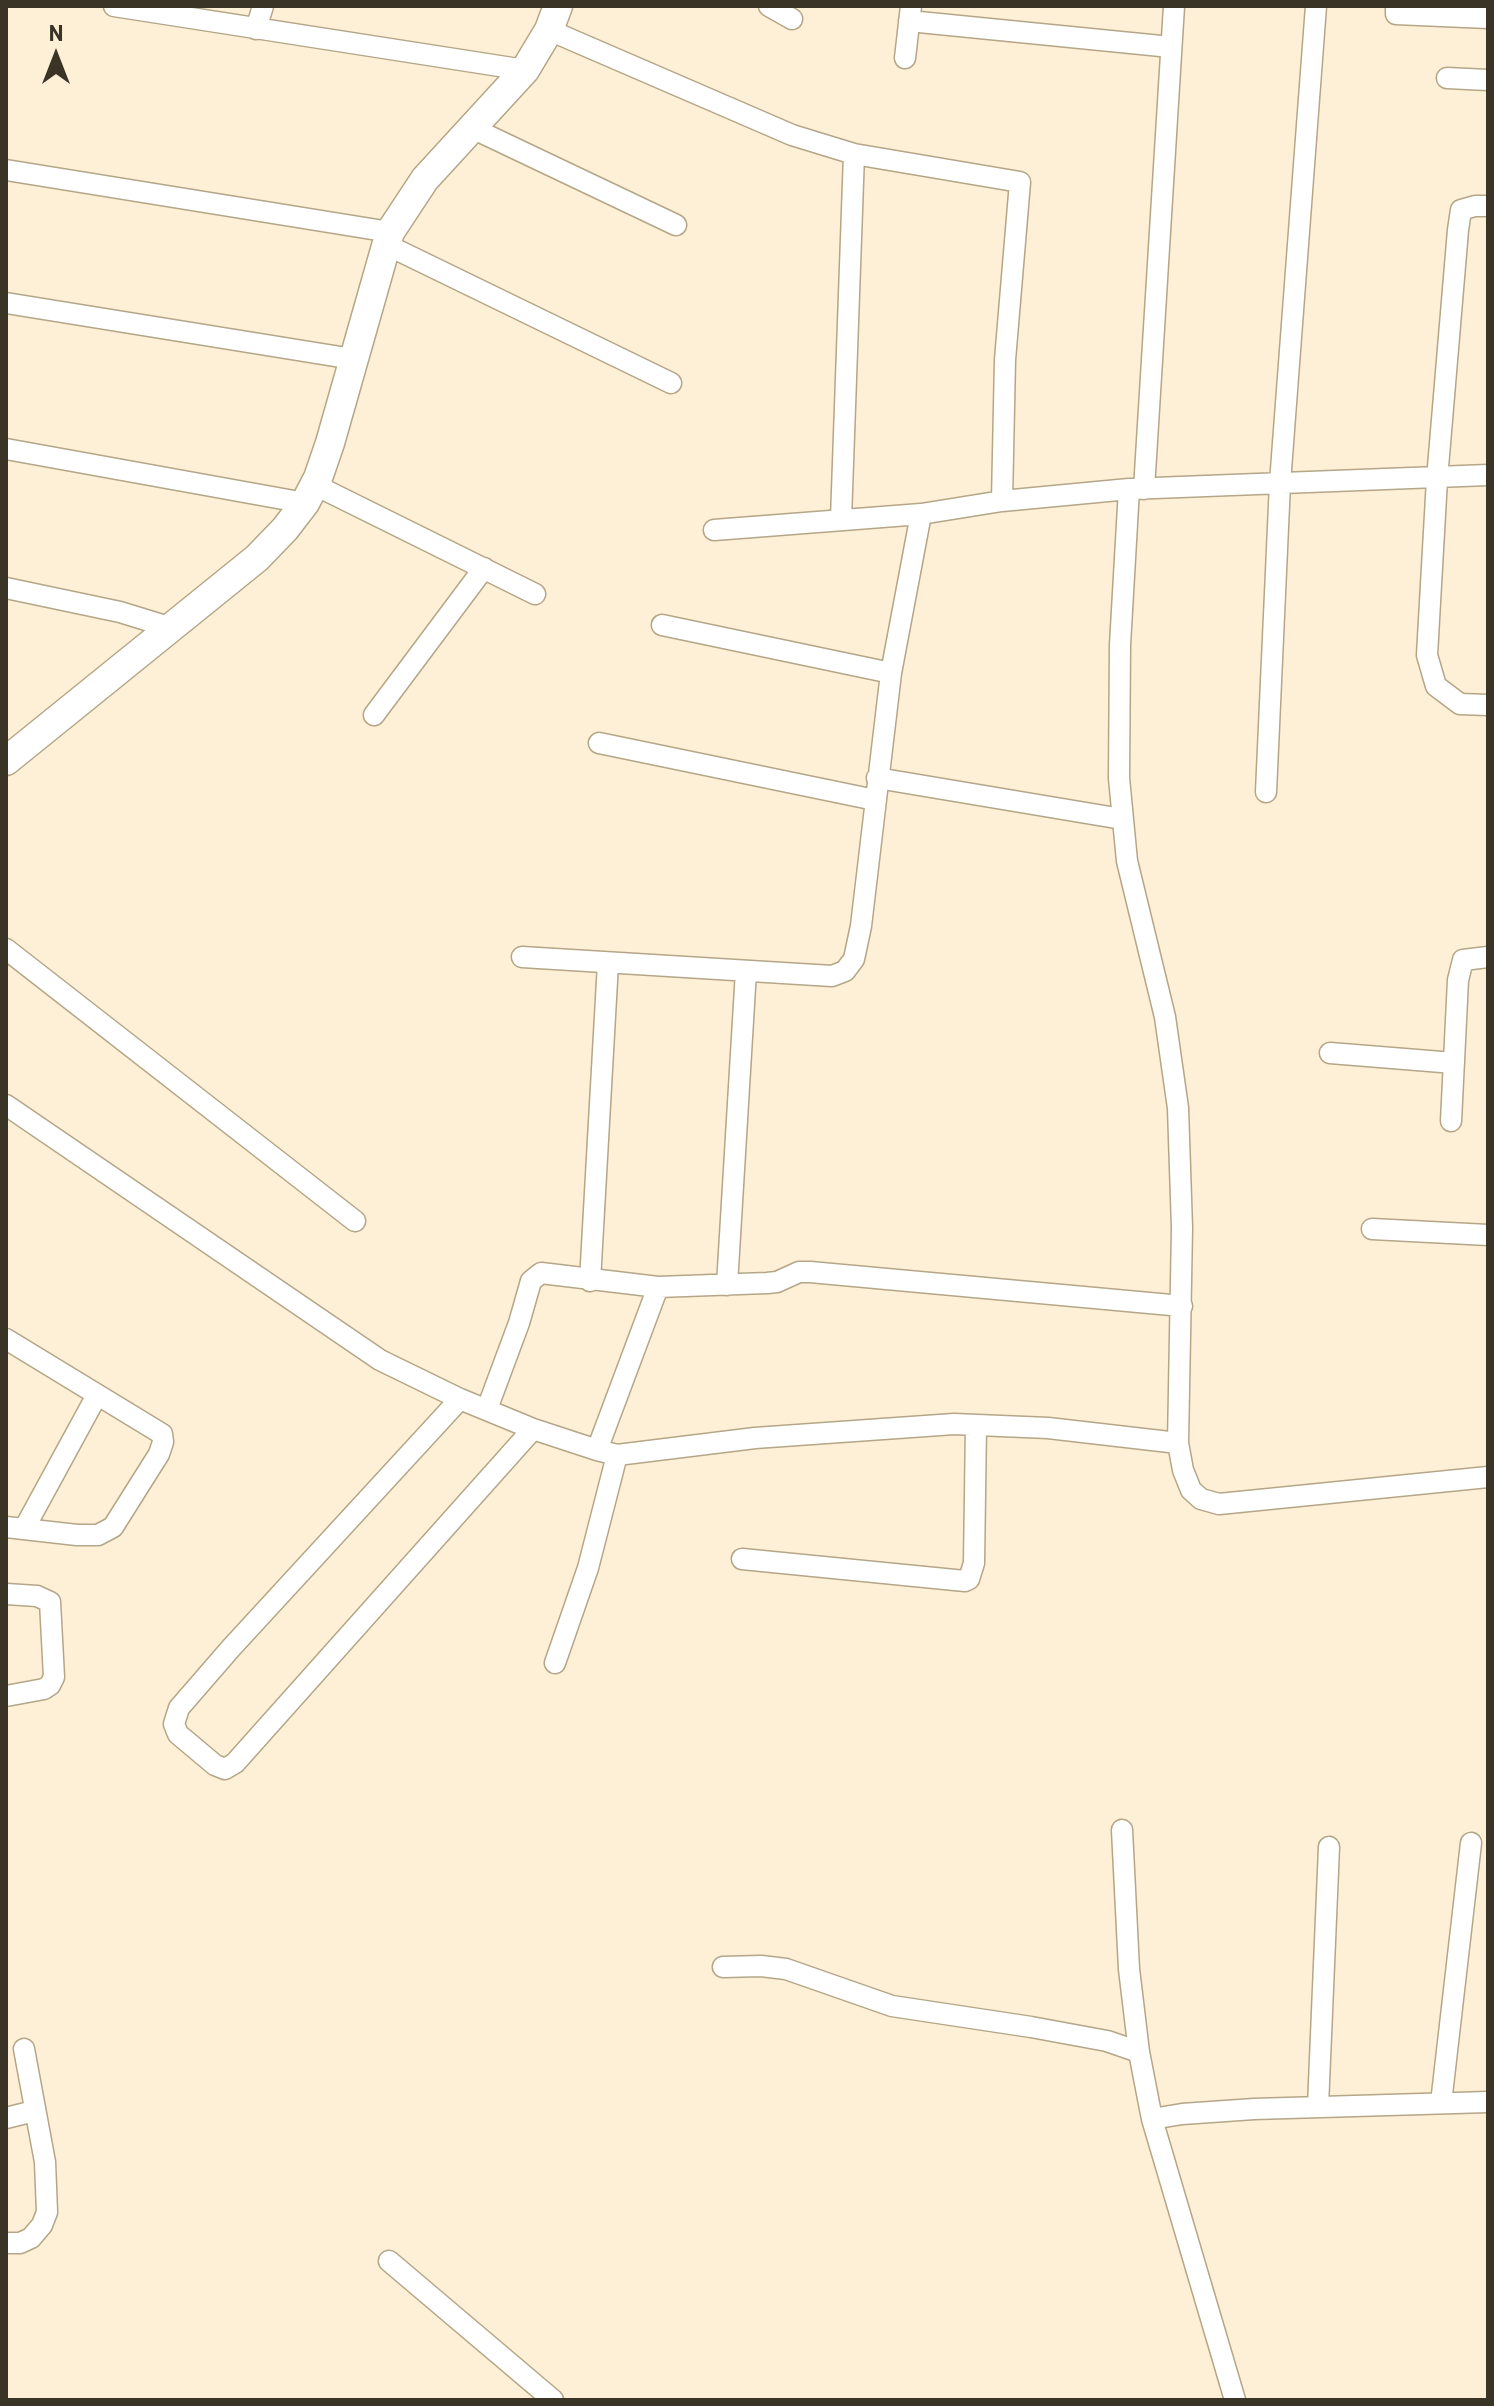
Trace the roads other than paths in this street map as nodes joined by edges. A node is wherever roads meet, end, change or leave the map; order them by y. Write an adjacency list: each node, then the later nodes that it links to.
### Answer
1 (263, 6): 11 (street)
2 (769, 6): 10 (street)
3 (1174, 6): 12 (street)
4 (1316, 6): 29 (street)
5 (1396, 6): 9 (street)
6 (125, 7): 11 (street)
7 (910, 13): 12 (street); 13 (street)
8 (553, 18): 14 (street); 18 (street)
9 (1488, 18)
10 (792, 19)
11 (256, 29): 14 (street)
12 (1171, 47): 30 (street)
13 (905, 58)
14 (525, 70): 17 (street)
15 (1447, 78): 16 (street)
16 (1488, 80)
17 (472, 128): 21 (street); 22 (street)
18 (854, 154): 32 (street); 34 (street)
19 (6, 170): 22 (street)
20 (1488, 206): 28 (street)
21 (676, 225)
22 (388, 238): 24 (street); 25 (street)
23 (6, 303): 24 (street)
24 (353, 359): 31 (street)
25 (671, 383)
26 (6, 449): 31 (street)
27 (1488, 475): 28 (street)
28 (1437, 479): 29 (street); 42 (street)
29 (1280, 483): 30 (street); 47 (street)
30 (1137, 489): 32 (street); 49 (street)
31 (310, 494): 36 (street); 40 (street)
32 (1002, 501): 33 (street)
33 (921, 514): 34 (street); 41 (street)
34 (841, 519): 35 (street)
35 (714, 530)
36 (484, 568): 38 (street); 43 (street)
37 (6, 588): 40 (street)
38 (535, 594)
39 (662, 625): 41 (street)
40 (172, 628): 45 (street)
41 (891, 673): 46 (street)
42 (1488, 705)
43 (374, 715)
44 (599, 743): 48 (street)
45 (6, 761)
46 (877, 778): 48 (street); 49 (street)
47 (1266, 792)
48 (875, 800): 54 (street)
49 (1122, 819): 65 (street)
50 (6, 949): 59 (street)
51 (522, 957): 53 (street)
52 (1488, 957): 56 (street)
53 (608, 963): 54 (street); 62 (street)
54 (746, 971): 63 (street)
55 (1330, 1053): 56 (street)
56 (1454, 1063): 58 (street)
57 (6, 1105): 68 (street)
58 (1451, 1121)
59 (355, 1221)
60 (1372, 1229): 61 (street)
61 (1488, 1235)
62 (590, 1281): 64 (street); 69 (street)
63 (727, 1285): 64 (street); 65 (street)
64 (658, 1287): 73 (street)
65 (1182, 1306): 72 (street)
66 (6, 1339): 67 (street)
67 (97, 1395): 75 (street); 75 (street)
68 (460, 1399): 69 (street); 71 (street)
69 (487, 1409): 71 (street)
70 (976, 1425): 72 (street); 73 (street); 76 (street)
71 (533, 1429): 73 (street)
72 (1178, 1443): 74 (street)
73 (607, 1453): 78 (street)
74 (1488, 1477)
75 (15, 1528)
76 (742, 1559)
77 (6, 1594): 79 (street)
78 (555, 1663)
79 (6, 1696)
80 (1122, 1830): 85 (street)
81 (1471, 1843): 87 (street)
82 (1329, 1847): 88 (street)
83 (723, 1967): 85 (street)
84 (24, 2049): 89 (street)
85 (1139, 2052): 91 (street)
86 (1488, 2102): 87 (street)
87 (1441, 2103): 88 (street)
88 (1318, 2106): 91 (street)
89 (34, 2111): 90 (street); 92 (street)
90 (6, 2118)
91 (1152, 2119): 95 (street)
92 (6, 2243)
93 (389, 2261): 94 (street)
94 (553, 2400)
95 (1235, 2400)

